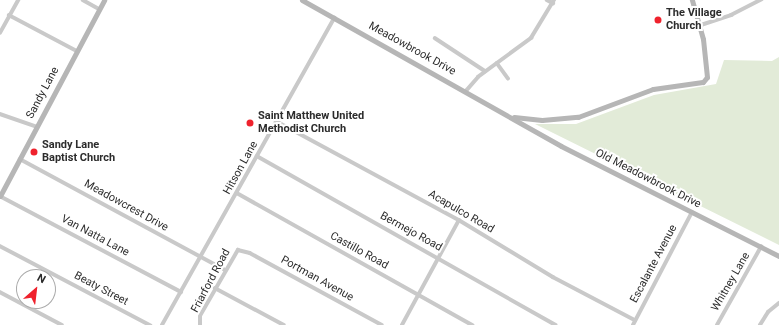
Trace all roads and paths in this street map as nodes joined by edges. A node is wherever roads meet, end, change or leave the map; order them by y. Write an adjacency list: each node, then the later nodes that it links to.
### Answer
1 (18, 0): 10 (street)
2 (83, 0): 9 (street)
3 (104, 0): 9 (main road, Sandy Lane)
4 (302, 0): 11 (main road, Meadowbrook Drive)
5 (547, 0): 8 (street)
6 (692, 0): 12 (main road)
7 (760, 0): 12 (street)
8 (554, 2): 16 (street)
9 (99, 9): 15 (main road, Sandy Lane)
10 (10, 15): 13 (street); 15 (street)
11 (334, 18): 19 (main road, Meadowbrook Drive); 22 (street, Hitson Lane)
12 (701, 25): 21 (main road)
13 (0, 33)
14 (435, 38): 17 (street)
15 (77, 51): 23 (main road, Sandy Lane)
16 (497, 63): 17 (street); 18 (street)
17 (485, 71): 19 (street)
18 (508, 78)
19 (466, 91): 21 (main road, Meadowbrook Drive)
20 (0, 114): 23 (street)
21 (511, 116): 28 (main road, Old Meadowbrook Drive)
22 (276, 121): 24 (street, Hitson Lane); 29 (street, Acapulco Road)
23 (37, 127): 25 (main road, Sandy Lane)
24 (257, 156): 26 (street, Hitson Lane); 35 (street, Bermejo Road)
25 (20, 159): 27 (main road, Sandy Lane); 34 (street, Meadowcrest Drive)
26 (237, 193): 34 (street, Hitson Lane); 40 (street, Castillo Road)
27 (0, 196): 39 (street, Van Natta Lane)
28 (692, 212): 31 (main road, Old Meadowbrook Drive); 42 (street, Escalante Avenue)
29 (459, 220): 35 (street); 42 (street, Acapulco Road)
30 (0, 246): 44 (street, Beaty Street)
31 (761, 247): 33 (main road, Old Meadowbrook Drive); 53 (street, Whitney Lane)
32 (242, 250): 36 (street, Friarford Road); 48 (street, Portman Avenue)
33 (779, 256)
34 (201, 257): 36 (street, Meadowcrest Drive); 39 (street, Hitson Lane)
35 (438, 257): 40 (street); 51 (street, Bermejo Road)
36 (225, 270): 37 (street, Friarford Road)
37 (215, 288): 46 (street, Friarford Road); 47 (street)
38 (0, 292): 43 (street)
39 (181, 292): 45 (street, Hitson Lane)
40 (418, 294): 49 (street); 50 (street, Castillo Road)
41 (779, 303): 54 (street)
42 (635, 320): 52 (street, Escalante Avenue)
43 (62, 325)
44 (150, 325)
45 (162, 325)
46 (200, 325)
47 (284, 325)
48 (382, 325)
49 (402, 325)
50 (472, 325)
51 (556, 325)
52 (633, 325)
53 (717, 325)
54 (760, 325)

